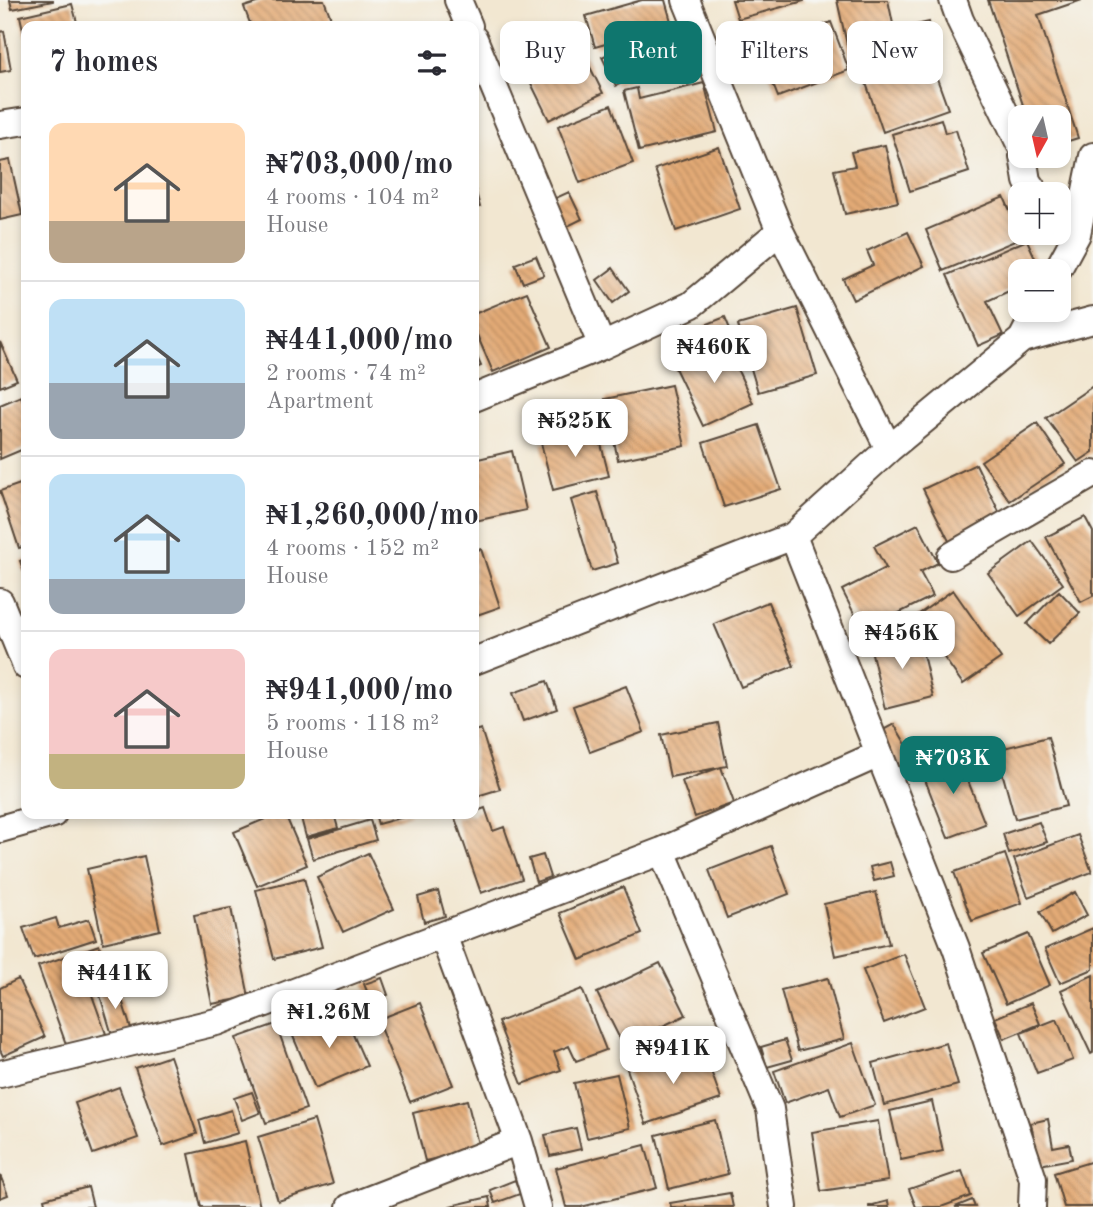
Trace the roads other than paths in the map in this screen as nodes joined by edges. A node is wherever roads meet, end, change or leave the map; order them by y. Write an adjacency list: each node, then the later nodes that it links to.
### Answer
1 (458, 0): 4 (street)
2 (685, 0): 11 (street)
3 (953, 0): 6 (street)
4 (467, 21)
5 (479, 51): 15 (street)
6 (1008, 119)
7 (21, 122): 8 (street)
8 (0, 125)
9 (1093, 156): 10 (street)
10 (1071, 218)
11 (780, 231): 15 (street); 17 (street)
12 (1093, 320): 14 (street)
13 (1031, 322): 14 (street)
14 (1022, 339): 17 (street)
15 (603, 346): 16 (street)
16 (479, 396)
17 (890, 449): 19 (street)
18 (1093, 474): 20 (street)
19 (793, 536): 23 (street); 24 (street)
20 (951, 556)
21 (0, 602): 22 (street)
22 (21, 654)
23 (479, 659)
24 (879, 754): 27 (street); 34 (street)
25 (35, 819): 26 (street)
26 (0, 829)
27 (662, 851): 28 (street); 33 (street)
28 (443, 935): 29 (street); 30 (street)
29 (0, 1074)
30 (519, 1141): 31 (street); 32 (street)
31 (349, 1207)
32 (538, 1207)
33 (784, 1207)
34 (1032, 1207)

